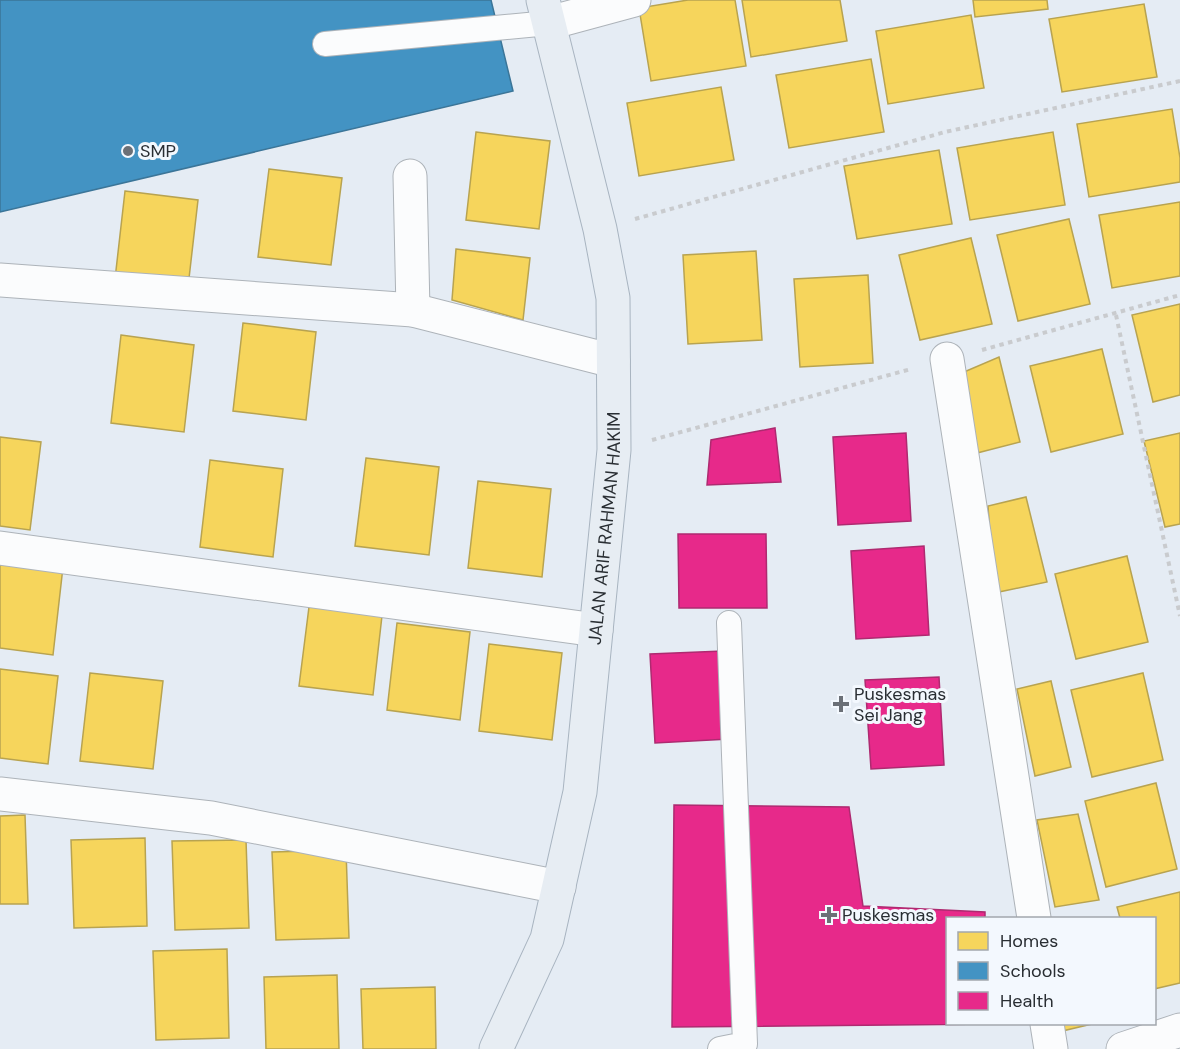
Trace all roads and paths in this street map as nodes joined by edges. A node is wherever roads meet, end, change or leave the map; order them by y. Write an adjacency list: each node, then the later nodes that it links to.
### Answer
1 (634, 0): 2 (street)
2 (546, 11): 3 (lane); 6 (main road, JALAN ARIF RAHMAN HAKIM)
3 (325, 44)
4 (1180, 81): 6 (path)
5 (410, 176): 9 (street)
6 (600, 229): 12 (main road, JALAN ARIF RAHMAN HAKIM)
7 (0, 280): 9 (street)
8 (1180, 295): 10 (path)
9 (413, 310): 12 (street)
10 (1116, 315): 11 (path); 15 (path)
11 (947, 359): 13 (path); 20 (street)
12 (613, 361): 13 (main road, JALAN ARIF RAHMAN HAKIM)
13 (614, 450): 17 (main road, JALAN ARIF RAHMAN HAKIM)
14 (0, 548): 17 (street)
15 (1180, 616)
16 (729, 623): 24 (lane)
17 (596, 630): 19 (main road, JALAN ARIF RAHMAN HAKIM)
18 (0, 794): 19 (street)
19 (559, 887): 23 (main road, JALAN ARIF RAHMAN HAKIM)
20 (1034, 917)
21 (1047, 1025): 25 (street)
22 (1180, 1030): 26 (street)
23 (496, 1049)
24 (720, 1049)
25 (1051, 1049)
26 (1123, 1049)

